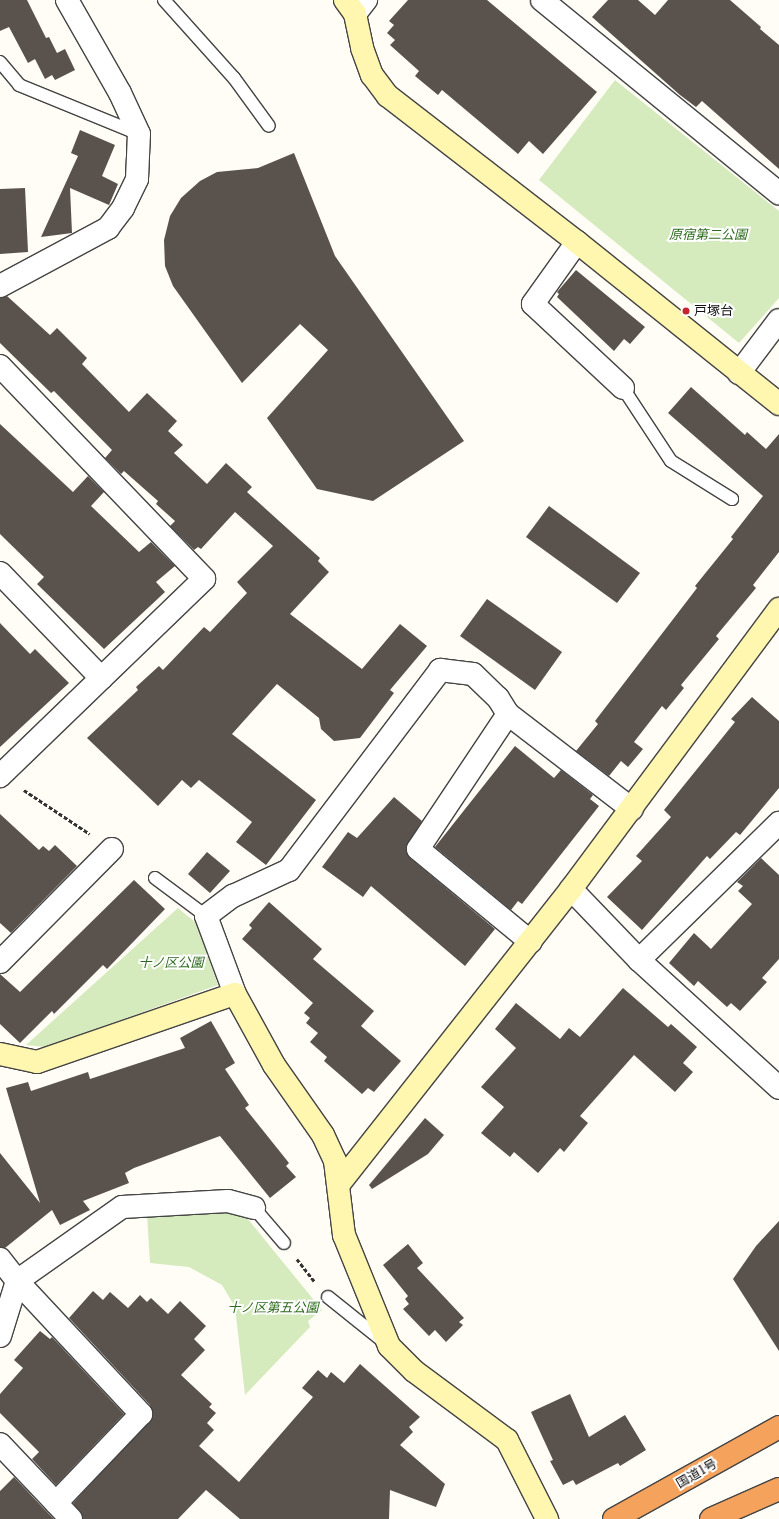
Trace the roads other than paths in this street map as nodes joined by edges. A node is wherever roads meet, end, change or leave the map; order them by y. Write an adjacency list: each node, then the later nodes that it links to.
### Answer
1 (67, 0): 7 (street)
2 (164, 0): 6 (lane)
3 (542, 0): 8 (street)
4 (355, 4): 9 (street)
5 (0, 62): 7 (lane)
6 (269, 126)
7 (139, 134): 10 (street)
8 (779, 193)
9 (577, 242): 13 (street); 14 (street)
10 (0, 286)
11 (779, 320): 13 (street)
12 (0, 366): 19 (street)
13 (739, 373): 15 (street)
14 (623, 388): 16 (lane)
15 (779, 404)
16 (732, 499)
17 (0, 573): 19 (street)
18 (779, 609): 22 (street)
19 (100, 678): 21 (street)
20 (508, 714): 22 (street); 27 (street); 28 (street)
21 (1, 775)
22 (632, 809): 26 (street)
23 (778, 826): 29 (street)
24 (112, 849): 30 (street)
25 (155, 878): 27 (lane)
26 (571, 889): 28 (street); 29 (street)
27 (206, 916): 31 (street)
28 (531, 942): 34 (street)
29 (640, 960): 33 (street)
30 (0, 962)
31 (235, 994): 32 (street); 34 (street)
32 (0, 1054)
33 (779, 1088)
34 (339, 1184): 41 (street)
35 (254, 1208): 36 (lane); 38 (street)
36 (284, 1243)
37 (0, 1259): 38 (street)
38 (18, 1281): 40 (street); 45 (street)
39 (328, 1297): 41 (lane)
40 (0, 1336)
41 (389, 1346): 48 (street)
42 (779, 1427): 49 (highway, 国道1号)
43 (0, 1444): 45 (street)
44 (779, 1489): 46 (highway)
45 (56, 1503): 47 (street)
46 (743, 1512): 50 (highway)
47 (71, 1519)
48 (547, 1519)
49 (614, 1519)
50 (711, 1519)

